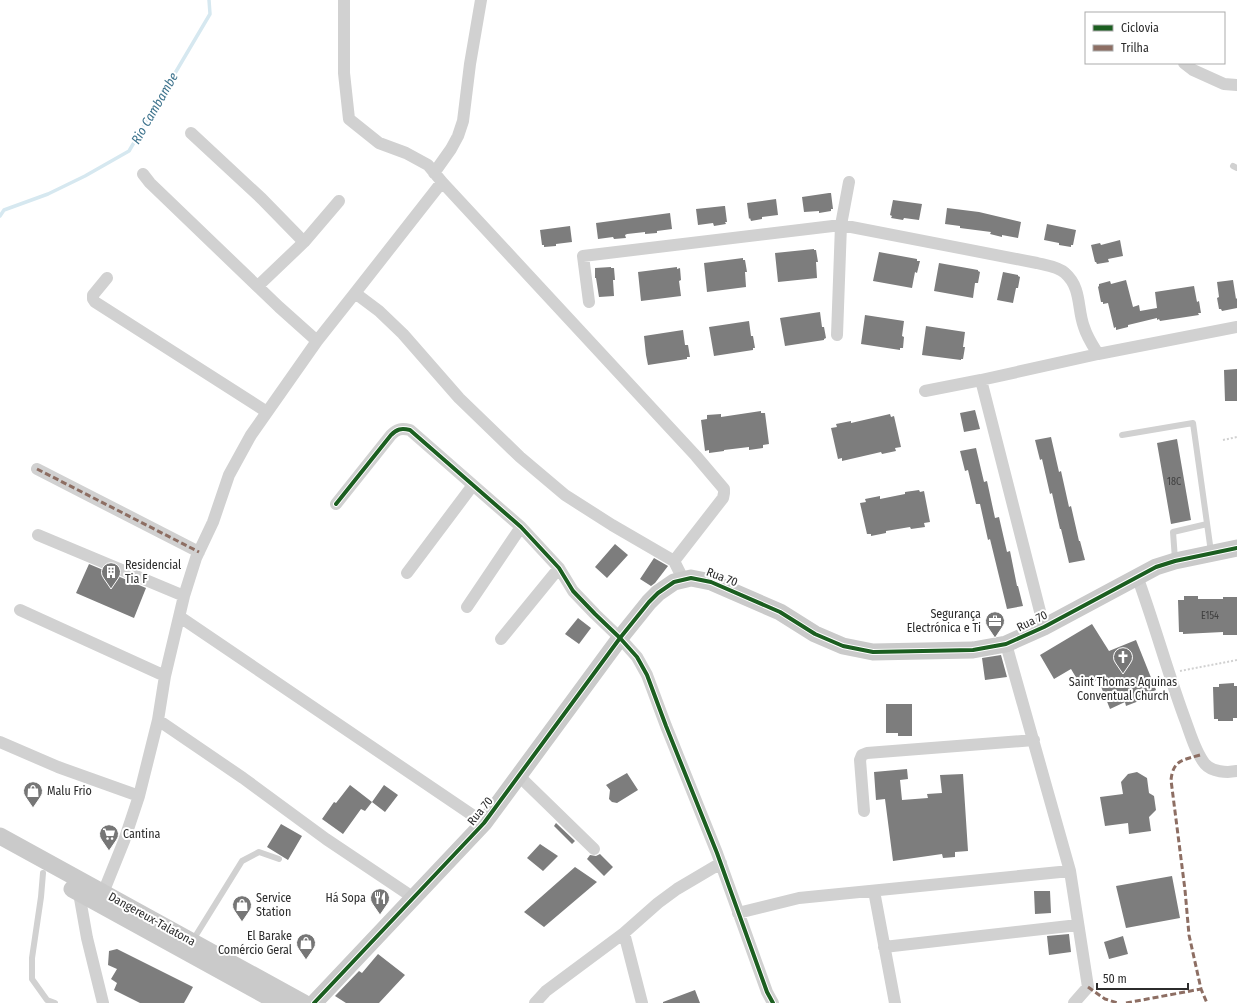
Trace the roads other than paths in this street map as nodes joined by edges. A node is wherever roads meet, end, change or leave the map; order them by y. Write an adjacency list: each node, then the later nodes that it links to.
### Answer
1 (344, 0): 7 (street)
2 (481, 0): 7 (street)
3 (1185, 64): 4 (street)
4 (1237, 85)
5 (191, 133): 11 (street)
6 (142, 174): 13 (street)
7 (438, 177): 14 (street); 33 (street)
8 (849, 182): 10 (street)
9 (340, 201): 11 (street)
10 (841, 225): 15 (street); 17 (street); 19 (street)
11 (304, 242): 13 (street)
12 (107, 278): 22 (street)
13 (258, 286): 18 (street)
14 (355, 294): 18 (street); 33 (street)
15 (589, 302)
16 (1237, 327): 19 (street)
17 (837, 335)
18 (317, 341): 22 (street)
19 (1098, 354): 20 (street)
20 (981, 380): 21 (street); 43 (street)
21 (925, 391)
22 (267, 412): 31 (street)
23 (1122, 435): 27 (lane)
24 (37, 469): 31 (street)
25 (473, 485): 26 (street); 28 (street); 36 (street)
26 (336, 504)
27 (1207, 524): 32 (lane); 34 (lane)
28 (521, 527): 35 (street); 40 (street)
29 (38, 535): 39 (street)
30 (1237, 548): 32 (street, Rua 70)
31 (199, 552): 39 (street)
32 (1211, 553): 34 (street, Rua 70)
33 (674, 561): 38 (street)
34 (1175, 561): 37 (street, Rua 70)
35 (560, 568): 44 (street); 45 (street)
36 (407, 573)
37 (1137, 576): 43 (street, Rua 70); 51 (street)
38 (683, 579): 44 (street, Rua 70); 46 (street, Rua 70)
39 (184, 596): 42 (street)
40 (467, 607)
41 (20, 610): 47 (street)
42 (180, 618): 47 (street); 55 (street)
43 (1044, 627): 46 (street, Rua 70)
44 (620, 638): 52 (street, Rua 70); 60 (street)
45 (501, 639)
46 (1006, 644): 49 (street)
47 (165, 676): 48 (street)
48 (158, 720): 53 (street); 66 (street)
49 (1034, 740): 54 (street); 61 (street)
50 (0, 742): 53 (street)
51 (1237, 771)
52 (519, 776): 55 (street, Rua 70); 58 (street)
53 (139, 796): 65 (street)
54 (864, 811)
55 (484, 823): 66 (street, Rua 70)
56 (0, 836): 65 (street, Dangereux-Talatona)
57 (0, 849): 62 (street, Dangereux-Talatona)
58 (594, 849)
59 (279, 860): 70 (lane)
60 (721, 863): 67 (street); 69 (street)
61 (1070, 871): 63 (street); 68 (street)
62 (43, 873): 64 (street, Dangereux-Talatona); 72 (lane)
63 (874, 891): 67 (street); 71 (street)
64 (79, 892): 73 (street); 74 (street, Dangereux-Talatona)
65 (103, 892): 70 (street, Dangereux-Talatona)
66 (414, 898): 76 (street, Rua 70)
67 (738, 914): 79 (street)
68 (1078, 925): 71 (street); 81 (street)
69 (624, 933): 77 (street); 78 (street)
70 (192, 941): 75 (street, Dangereux-Talatona)
71 (884, 946): 80 (street)
72 (55, 1003)
73 (103, 1003)
74 (279, 1003)
75 (304, 1003)
76 (314, 1003)
77 (534, 1003)
78 (642, 1003)
79 (773, 1003)
80 (895, 1003)
81 (1074, 1003)

